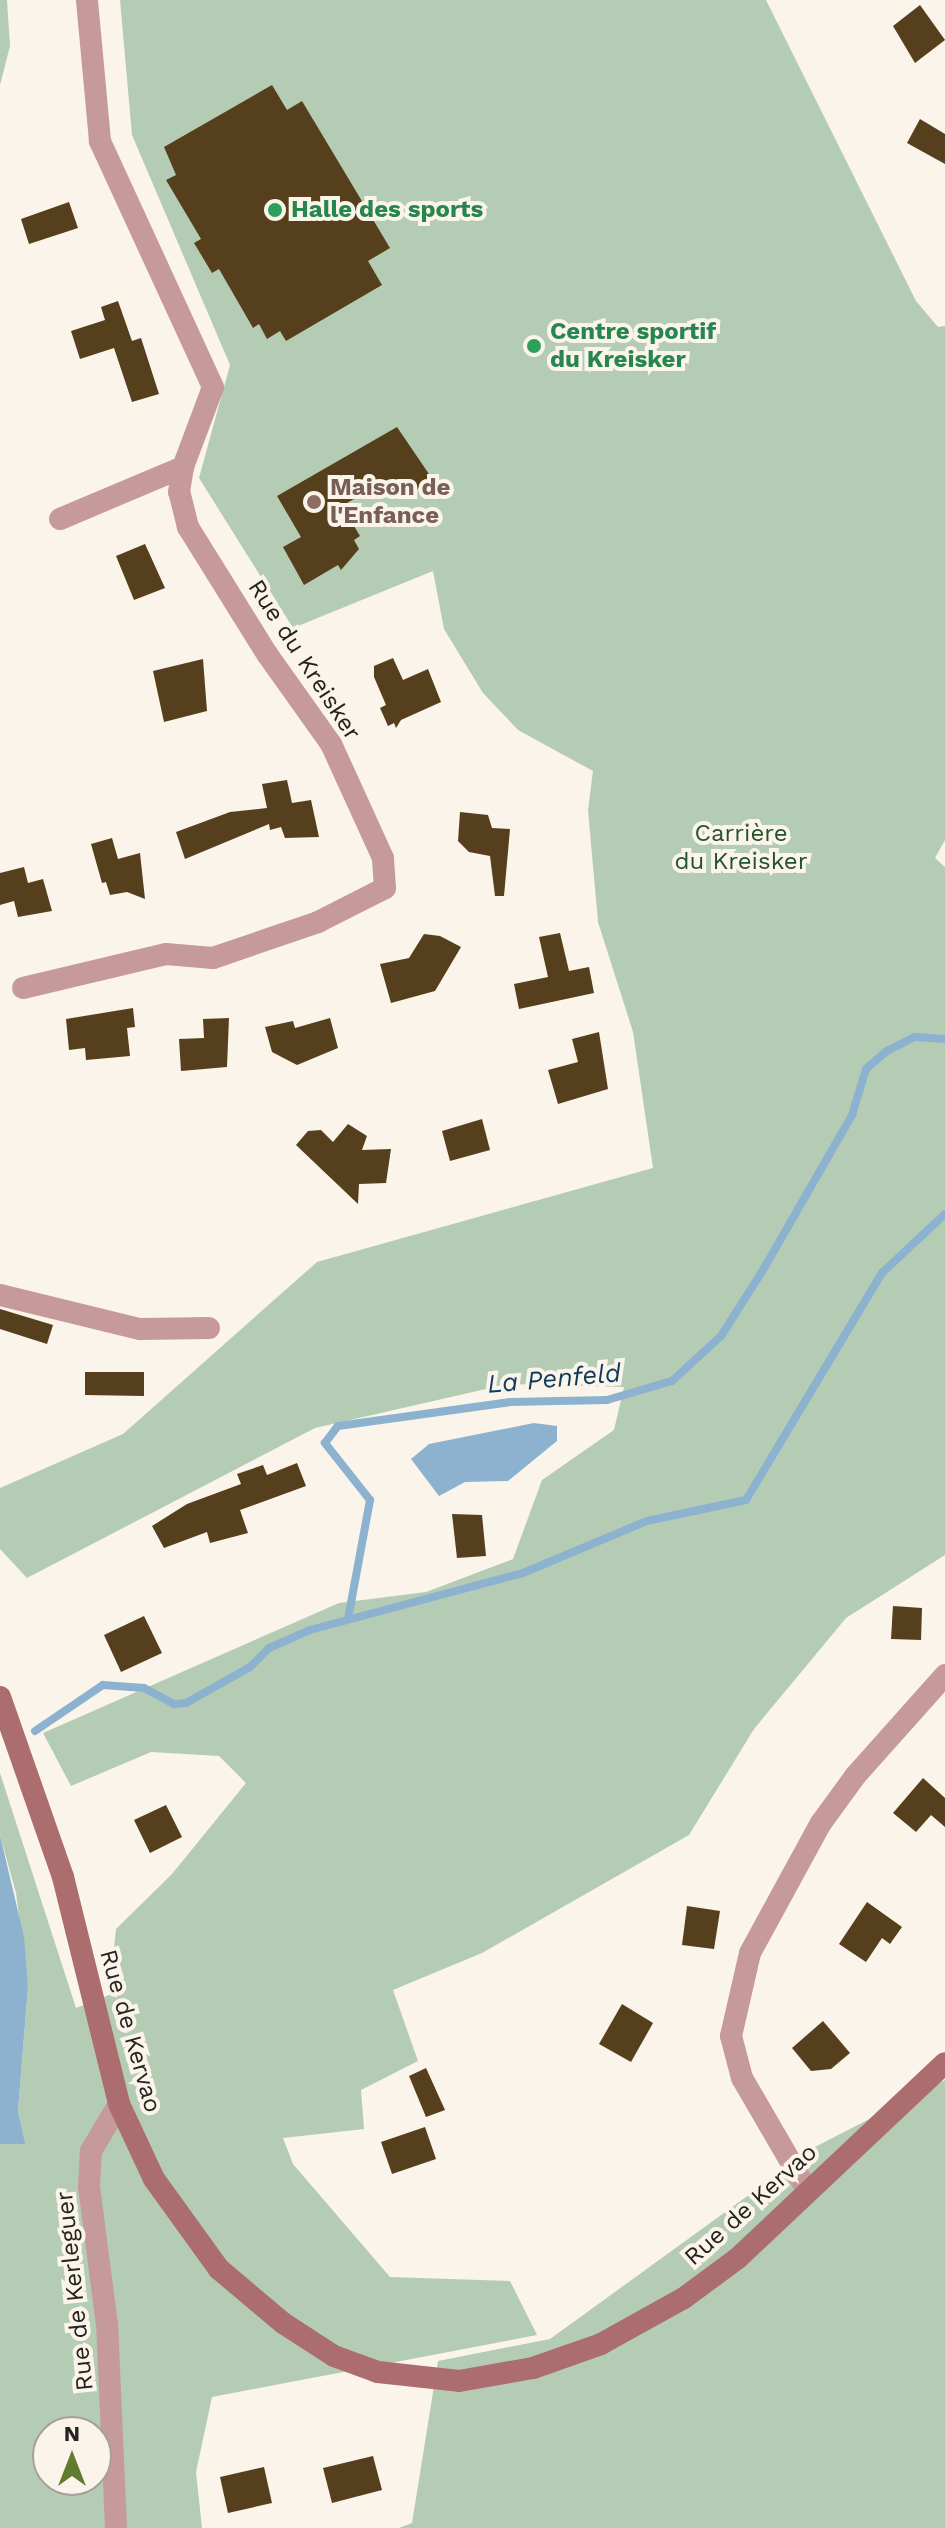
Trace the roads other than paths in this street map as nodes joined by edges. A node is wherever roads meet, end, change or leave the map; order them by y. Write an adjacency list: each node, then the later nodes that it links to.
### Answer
1 (87, 0): 2 (street, Rue du Kreisker)
2 (183, 467): 3 (street); 4 (street, Rue du Kreisker)
3 (60, 519)
4 (23, 988)
5 (0, 1295): 6 (street)
6 (209, 1328)
7 (945, 1675): 11 (street)
8 (0, 1697): 10 (main road, Rue de Kervao)
9 (945, 2063): 11 (main road, Rue de Kervao)
10 (119, 2104): 11 (main road, Rue de Kervao); 12 (street, Rue de Kerleguer)
11 (807, 2190)
12 (116, 2528)

